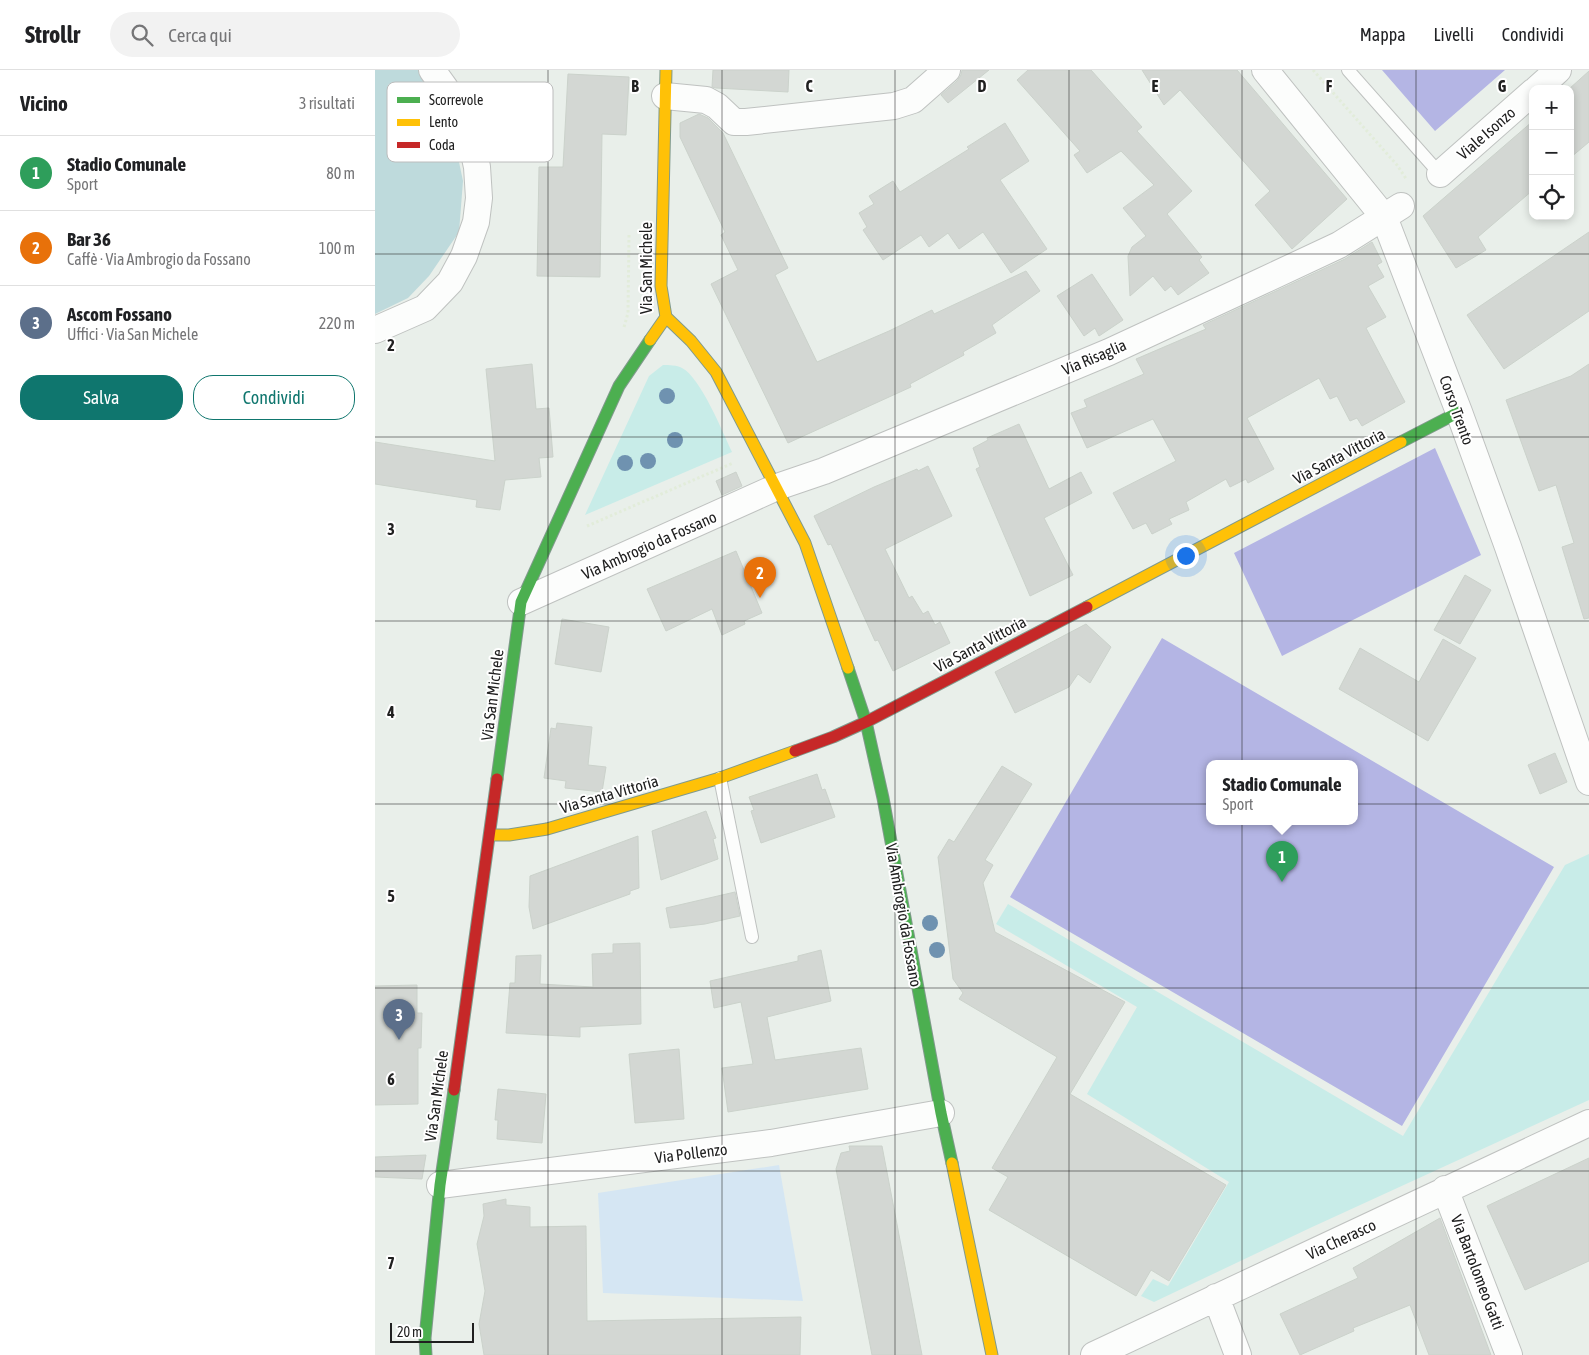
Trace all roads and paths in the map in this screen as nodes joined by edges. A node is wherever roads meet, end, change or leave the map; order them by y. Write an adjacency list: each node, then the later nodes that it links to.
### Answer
1 (432, 70): 8 (street)
2 (666, 70): 10 (street, Via San Michele)
3 (947, 70): 10 (street)
4 (1265, 70): 14 (street, Corso Trento)
5 (1313, 70): 14 (path)
6 (1349, 70): 13 (lane)
7 (1558, 70): 9 (street)
8 (441, 82)
9 (1541, 85)
10 (665, 96): 16 (street, Via San Michele)
11 (1529, 96): 13 (street, Viale Isonzo)
12 (476, 162): 17 (street)
13 (1440, 174)
14 (1399, 203): 19 (street, Corso Trento); 21 (street, Via Risaglia)
15 (629, 235): 18 (path)
16 (666, 317): 21 (street, Via Ambrogio da Fossano); 23 (street, Via San Michele)
17 (375, 330)
18 (623, 330)
19 (1459, 412): 24 (street, Corso Trento); 25 (street, Via Santa Vittoria)
20 (739, 460): 22 (path)
21 (777, 487): 23 (street, Via Ambrogio da Fossano); 25 (street, Via Ambrogio da Fossano)
22 (583, 527)
23 (521, 602): 28 (street, Via San Michele)
24 (1578, 721): 27 (street, Corso Trento)
25 (866, 722): 26 (street, Via Santa Vittoria); 30 (street, Via Ambrogio da Fossano)
26 (720, 778): 28 (street, Via Santa Vittoria); 29 (lane)
27 (1589, 782)
28 (490, 835): 32 (street, Via San Michele)
29 (752, 937)
30 (941, 1113): 32 (street, Via Pollenzo); 36 (street, Via Ambrogio da Fossano)
31 (1589, 1123): 33 (street, Via Cherasco)
32 (440, 1185): 35 (street, Via San Michele)
33 (1445, 1189): 34 (street, Via Cherasco); 39 (street, Via Bartolomeo Gatti)
34 (1216, 1297): 37 (street, Via Cherasco); 38 (street)
35 (426, 1355)
36 (992, 1355)
37 (1094, 1355)
38 (1238, 1355)
39 (1509, 1355)

